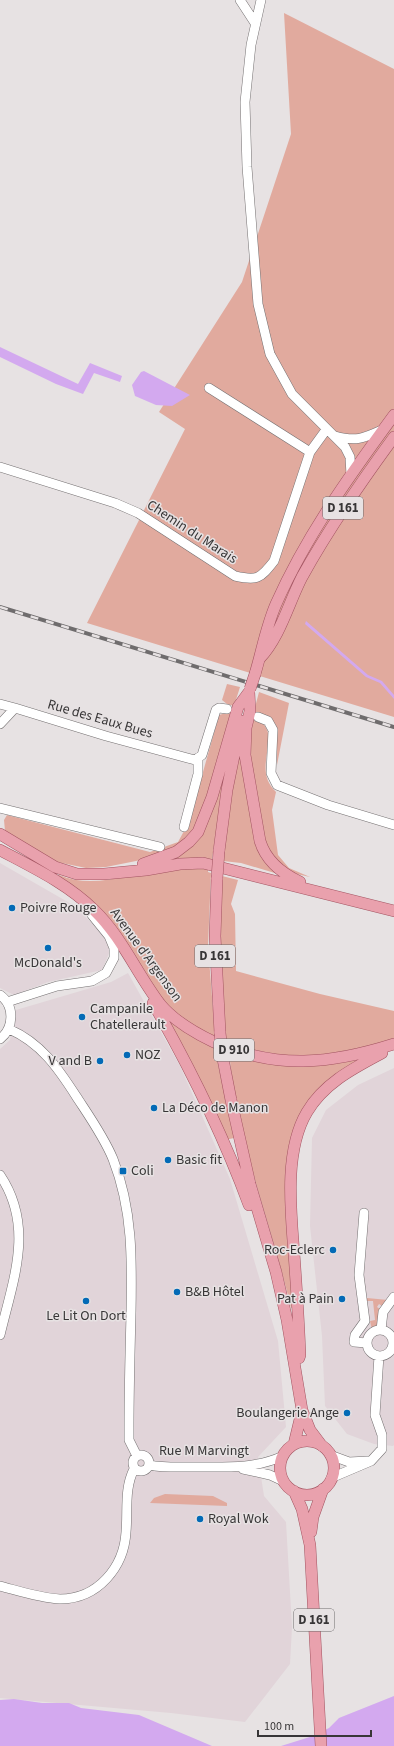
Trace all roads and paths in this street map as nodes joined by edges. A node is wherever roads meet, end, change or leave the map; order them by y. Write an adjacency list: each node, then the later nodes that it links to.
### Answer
1 (240, 0): 3 (street)
2 (261, 0): 3 (street)
3 (255, 22): 7 (street)
4 (209, 388): 10 (street)
5 (394, 415): 6 (main road, D 161)
6 (384, 429): 8 (street); 12 (main road, D 161)
7 (326, 430): 8 (street); 10 (street, Chemin du Marais)
8 (335, 436): 12 (street)
9 (394, 437): 13 (main road, D 161)
10 (310, 452): 11 (street, Chemin du Marais)
11 (0, 467)
12 (351, 475): 13 (main road, D 161)
13 (260, 658): 14 (main road, D 161, bridge)
14 (250, 691): 27 (main road); 29 (main road); 40 (main road, D 161, bridge)
15 (0, 704): 16 (street, Rue des Eaux Bues)
16 (15, 708): 19 (street); 20 (street, Rue des Eaux Bues)
17 (227, 709): 20 (street)
18 (258, 717): 22 (street)
19 (0, 724)
20 (198, 760): 23 (street)
21 (0, 808): 25 (street)
22 (394, 825)
23 (184, 827)
24 (0, 834): 27 (main road)
25 (160, 847)
26 (0, 850): 28 (main road, Avenue d'Argenson / D 910)
27 (124, 871): 29 (main road)
28 (59, 883): 31 (main road, Avenue d'Argenson / D 910); 33 (street)
29 (332, 895): 30 (main road)
30 (394, 911)
31 (119, 941): 36 (main road, Avenue d'Argenson / D 910); 40 (main road)
32 (0, 996): 33 (street)
33 (7, 1002): 34 (street)
34 (9, 1029): 35 (street); 52 (street)
35 (0, 1039)
36 (394, 1044)
37 (394, 1047): 47 (main road)
38 (0, 1175): 43 (street)
39 (364, 1213): 44 (street)
40 (271, 1255): 47 (main road, D 161)
41 (394, 1296): 42 (street)
42 (381, 1330): 44 (street); 45 (street)
43 (0, 1335)
44 (367, 1343): 46 (street)
45 (394, 1344): 46 (street)
46 (379, 1356): 54 (street)
47 (296, 1366): 48 (main road, D 161)
48 (302, 1410): 49 (main road, D 161); 50 (main road, D 161)
49 (294, 1444): 50 (main road); 53 (main road)
50 (322, 1446): 51 (main road)
51 (330, 1455): 54 (street); 58 (main road)
52 (137, 1456): 55 (street); 57 (street)
53 (283, 1456): 56 (street, Rue M Marvingt); 59 (main road)
54 (371, 1461): 58 (street)
55 (149, 1465): 56 (street, Rue M Marvingt); 57 (street)
56 (235, 1468): 59 (street)
57 (134, 1469): 63 (street)
58 (331, 1478): 60 (main road)
59 (284, 1481): 61 (main road)
60 (323, 1490): 61 (main road); 62 (main road, D 161)
61 (294, 1491): 62 (main road, D 161)
62 (310, 1545): 64 (main road, D 161)
63 (0, 1586)
64 (321, 1746)

